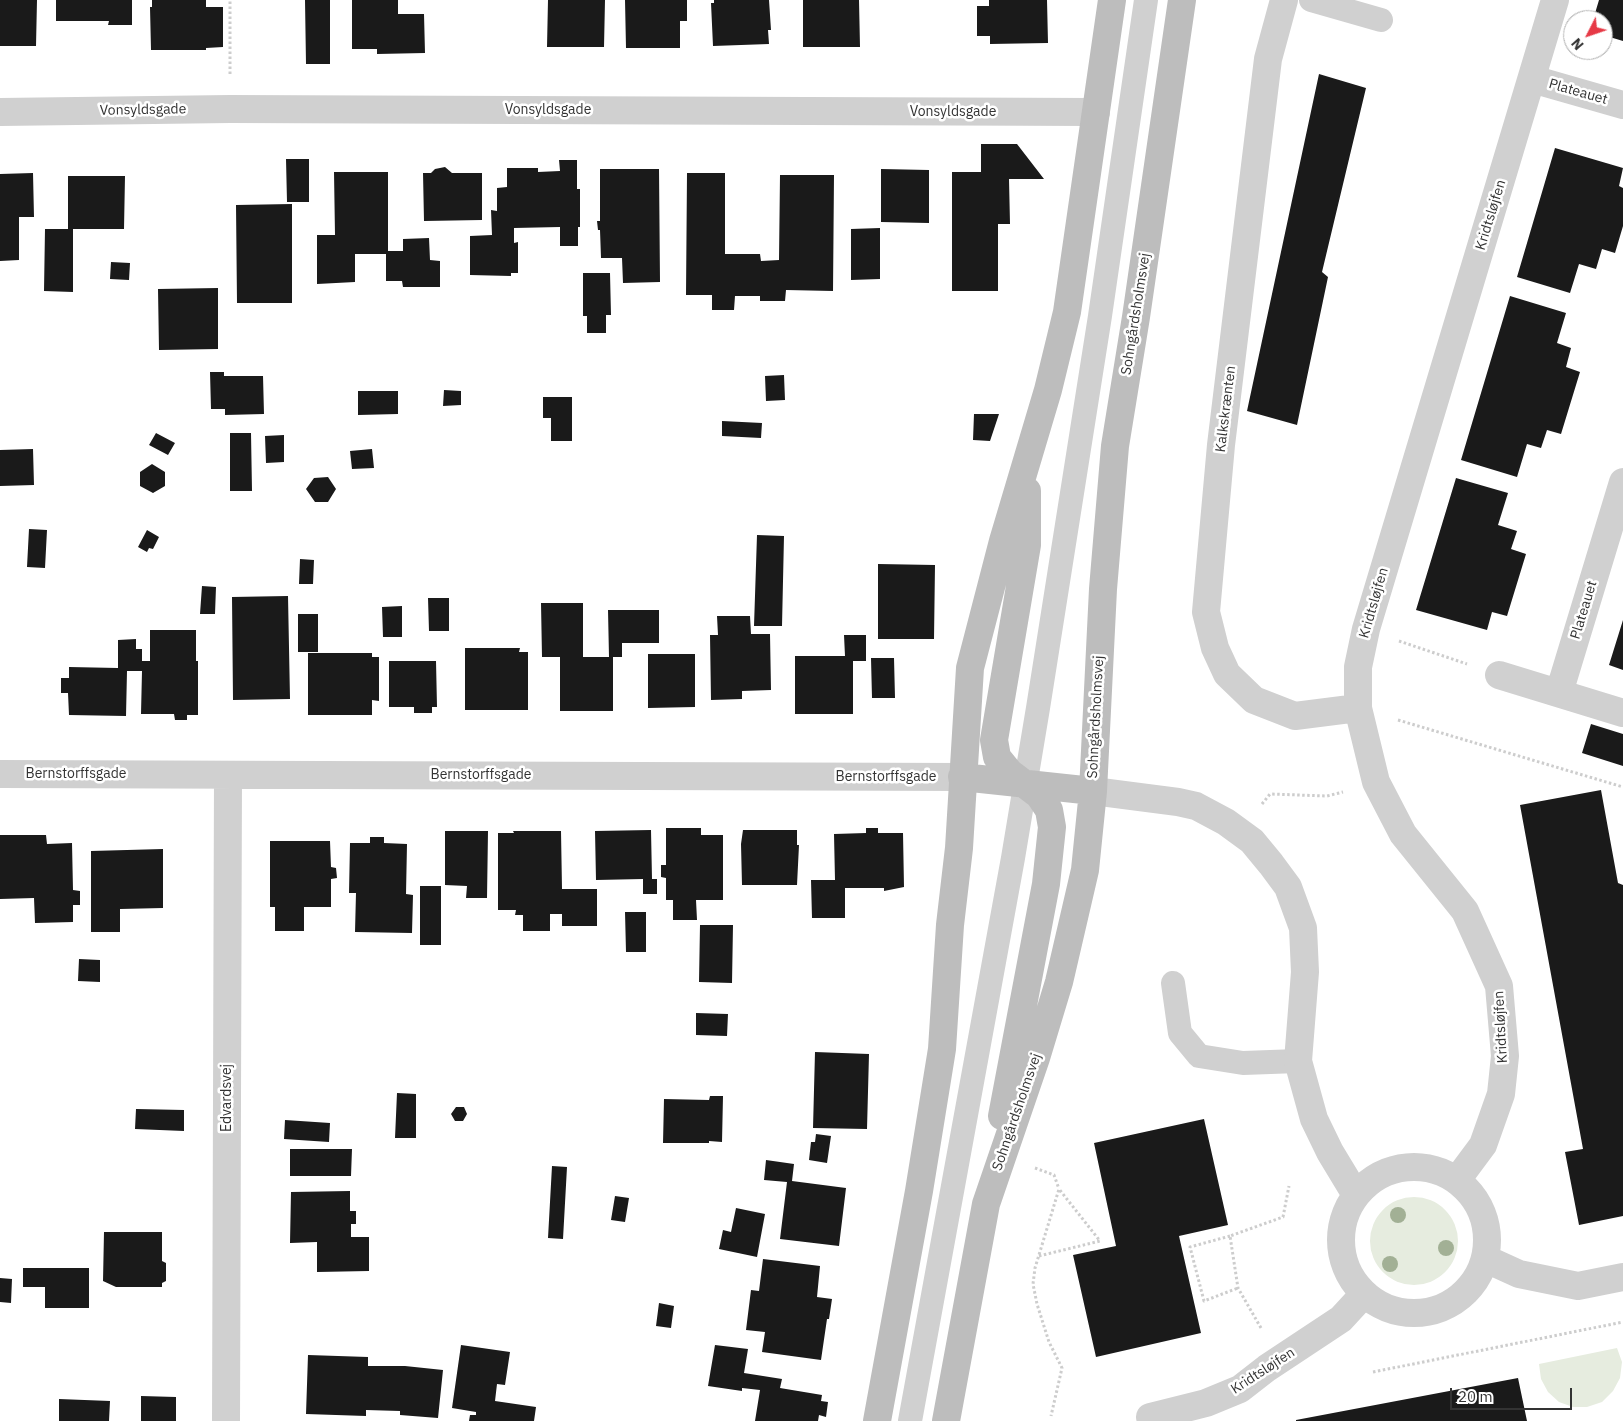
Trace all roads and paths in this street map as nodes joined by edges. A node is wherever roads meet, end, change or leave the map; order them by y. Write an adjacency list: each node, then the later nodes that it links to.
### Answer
1 (230, 0): 11 (path)
2 (1112, 0): 13 (street)
3 (1146, 0): 25 (lane)
4 (1182, 0): 27 (street, Sohngårdsholmsvej)
5 (1284, 0): 20 (street, Kalkskrænten)
6 (1311, 0): 8 (lane)
7 (1555, 0): 9 (street, Kridtsløjfen)
8 (1381, 20)
9 (1532, 78): 10 (street, Plateauet); 17 (street, Kridtsløjfen)
10 (1623, 105)
11 (230, 109): 12 (street, Vonsyldsgade); 13 (street, Vonsyldsgade)
12 (0, 112)
13 (1096, 112): 14 (street)
14 (1028, 462): 24 (street); 25 (street)
15 (1623, 482): 16 (street, Plateauet)
16 (1616, 528): 19 (street, Plateauet)
17 (1366, 629): 18 (path); 20 (street, Kridtsløjfen)
18 (1499, 675): 19 (street)
19 (1559, 693): 21 (street)
20 (1358, 708): 26 (path); 33 (street, Kridtsløjfen)
21 (1623, 713)
22 (0, 774): 23 (street, Bernstorffsgade)
23 (228, 775): 24 (street, Bernstorffsgade); 48 (street, Edvardsvej)
24 (962, 777): 25 (street); 49 (street)
25 (1026, 784): 27 (street); 37 (street); 50 (lane)
26 (1623, 787)
27 (1093, 791): 31 (street); 37 (street, Sohngårdsholmsvej)
28 (1270, 794): 29 (path)
29 (1327, 796)
30 (1173, 983): 31 (lane)
31 (1298, 1061): 36 (street)
32 (1030, 1166): 35 (path)
33 (1457, 1180): 36 (street); 40 (street)
34 (1289, 1186): 38 (path)
35 (1059, 1189): 39 (path); 39 (path)
36 (1356, 1194): 43 (street)
37 (986, 1204): 51 (street, Sohngårdsholmsvej)
38 (1230, 1236): 42 (path); 42 (path)
39 (1039, 1256): 47 (path)
40 (1486, 1259): 41 (street); 43 (street)
41 (1623, 1277)
42 (1238, 1288): 45 (path)
43 (1364, 1294): 45 (street, Kridtsløjfen)
44 (1623, 1322): 46 (path)
45 (1268, 1368): 52 (street, Kridtsløjfen)
46 (1373, 1372)
47 (1051, 1416)
48 (226, 1421)
49 (877, 1421)
50 (910, 1421)
51 (946, 1421)
52 (1151, 1421)

